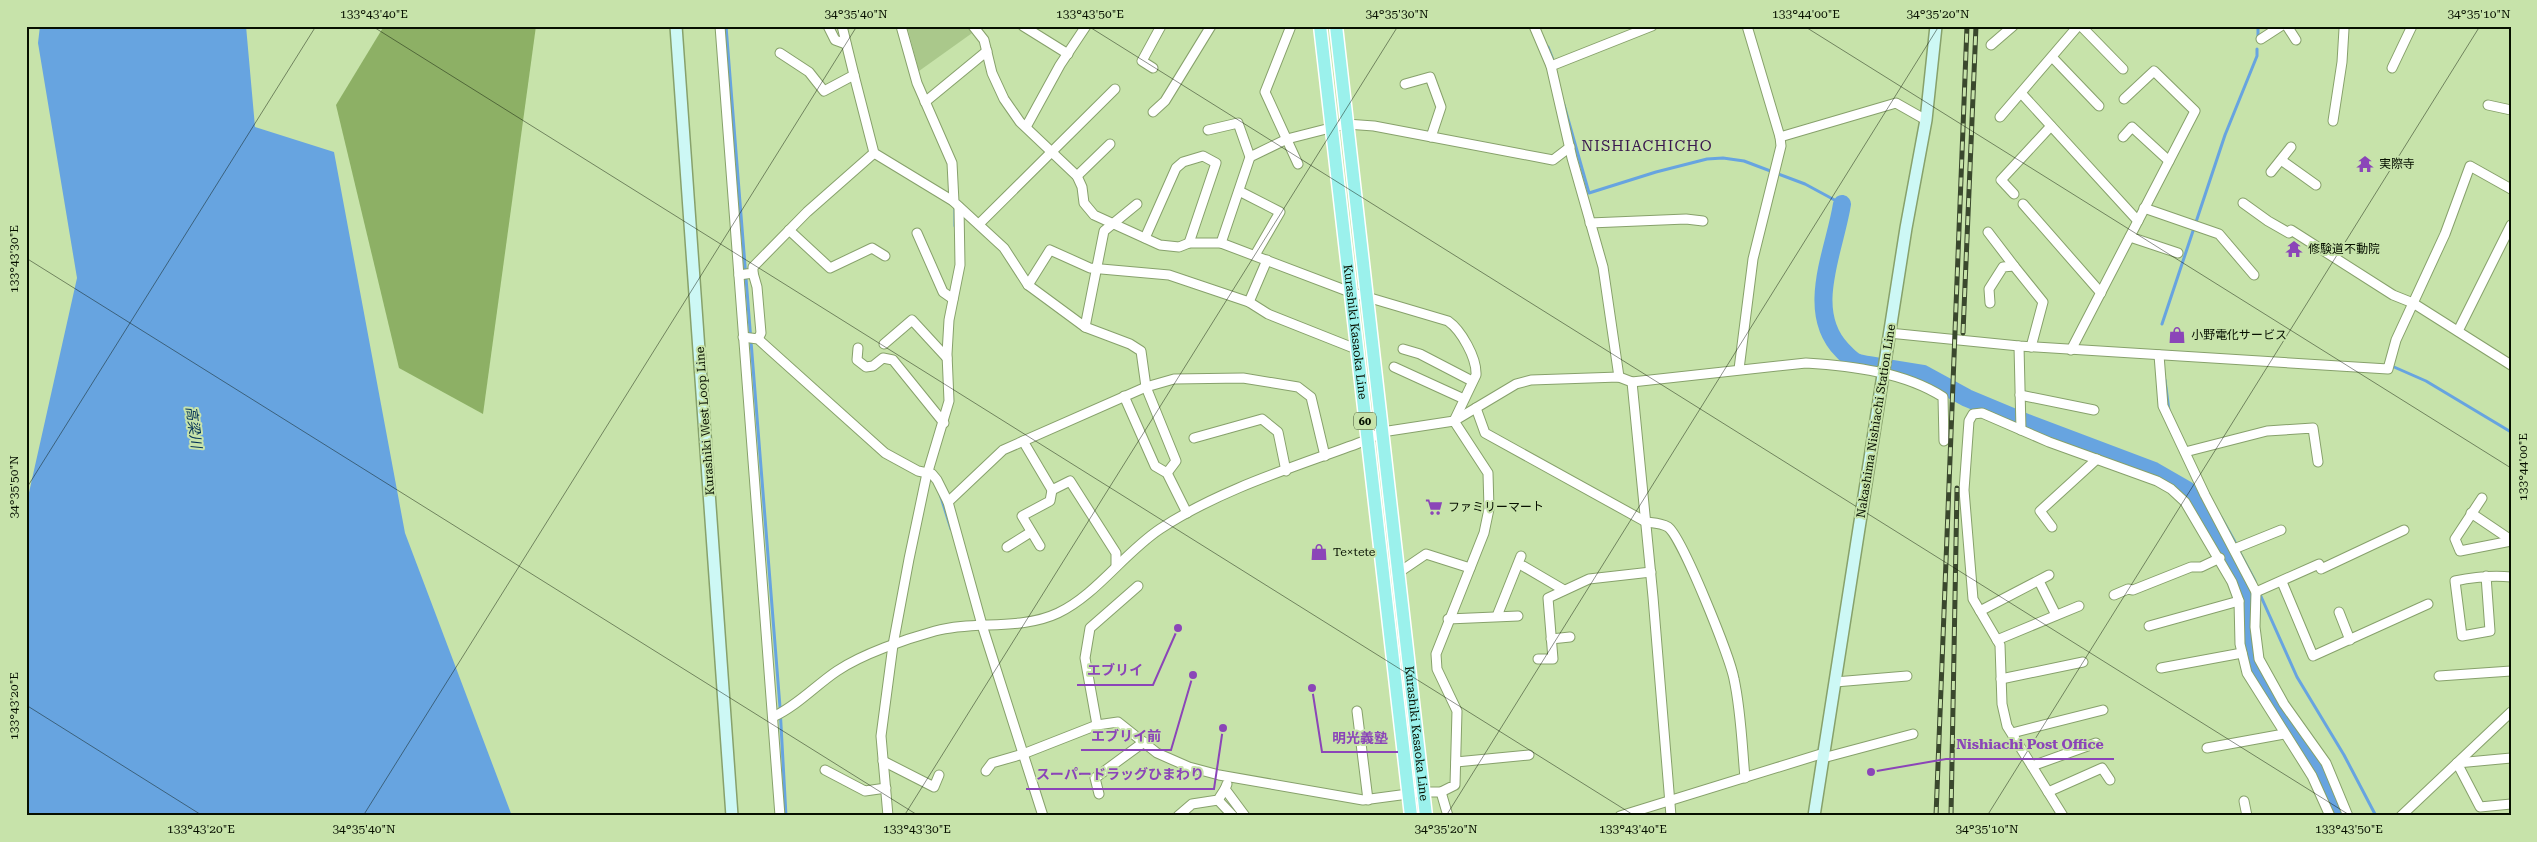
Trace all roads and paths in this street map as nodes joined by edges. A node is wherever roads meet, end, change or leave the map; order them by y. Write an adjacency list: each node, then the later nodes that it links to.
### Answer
1 (676, 26): 242 (main road, Kurashiki West Loop Line)
2 (720, 26): 97 (street)
3 (828, 26): 26 (street)
4 (842, 26): 26 (street)
5 (901, 26): 41 (street)
6 (973, 26): 28 (street)
7 (1023, 26): 30 (street)
8 (1086, 26): 30 (street)
9 (1161, 26): 33 (street)
10 (1211, 26): 45 (street)
11 (1320, 26): 52 (main road, Kurashiki Kasaoka Line / 60)
12 (1336, 26): 49 (main road, Kurashiki Kasaoka Line / 60)
13 (1534, 26): 32 (street)
14 (1652, 26): 32 (street)
15 (1747, 26): 55 (street)
16 (1936, 26): 47 (main road, Nakashima Nishiachi Station Line)
17 (2013, 26): 27 (street)
18 (2079, 26): 31 (street); 35 (street)
19 (2262, 26): 20 (street)
20 (2281, 26)
21 (2286, 26): 25 (street)
22 (2412, 26): 34 (street)
23 (1289, 27): 57 (street)
24 (2344, 29): 48 (street)
25 (2296, 40)
26 (846, 44): 36 (street)
27 (1991, 45)
28 (987, 51): 41 (street); 51 (street)
29 (780, 53): 36 (street)
30 (1068, 54): 51 (street)
31 (2053, 58): 39 (street); 43 (street)
32 (1551, 66): 59 (street)
33 (1152, 68)
34 (2392, 68)
35 (2123, 69)
36 (854, 75): 62 (street)
37 (1405, 84): 54 (street)
38 (1115, 89): 61 (street)
39 (2021, 94): 46 (street); 50 (street)
40 (2124, 99): 65 (street)
41 (927, 100): 74 (street)
42 (2488, 105): 44 (street)
43 (2099, 106)
44 (2511, 110)
45 (1153, 112)
46 (2000, 117)
47 (1926, 120): 55 (street); 109 (main road, Nakashima Nishiachi Station Line)
48 (2332, 121)
49 (1346, 124): 52 (street); 54 (street); 102 (main road, Kurashiki Kasaoka Line / 60)
50 (2051, 126): 72 (street); 79 (street)
51 (1026, 127): 61 (street)
52 (1333, 127): 57 (street); 100 (main road, Kurashiki Kasaoka Line / 60)
53 (1208, 130): 63 (street)
54 (1432, 137): 59 (street)
55 (1780, 137): 122 (street)
56 (2123, 137): 65 (street)
57 (1287, 139): 63 (street); 66 (street)
58 (1110, 144): 68 (street)
59 (1570, 147): 80 (street)
60 (2291, 147): 64 (street)
61 (1051, 151): 68 (street); 81 (street)
62 (874, 153): 74 (street); 84 (street)
63 (1250, 157): 71 (street)
64 (2281, 160): 67 (street); 69 (street)
65 (2169, 161): 77 (street)
66 (1298, 164)
67 (2271, 172)
68 (1077, 176): 82 (street)
69 (2316, 185)
70 (2511, 190): 106 (street)
71 (1239, 191): 89 (street); 92 (street)
72 (2014, 194)
73 (2243, 203): 106 (street)
74 (956, 204): 81 (street); 103 (street)
75 (1137, 204): 82 (street)
76 (2024, 204): 101 (street)
77 (2144, 208): 79 (street); 98 (street)
78 (1704, 221): 80 (street)
79 (2138, 221): 87 (street)
80 (1590, 223): 124 (street)
81 (979, 224): 99 (street)
82 (1112, 224): 88 (street); 96 (street)
83 (2511, 225): 108 (street)
84 (788, 230): 93 (street); 97 (street)
85 (1988, 232): 95 (street)
86 (917, 233): 103 (street)
87 (2130, 237): 91 (street); 101 (street)
88 (1145, 238): 90 (street); 90 (street)
89 (1221, 242): 90 (street); 92 (street)
90 (1190, 243)
91 (2178, 253)
92 (1255, 255): 94 (street)
93 (885, 256)
94 (1267, 260): 100 (street); 104 (street)
95 (2014, 266): 105 (street); 113 (street)
96 (1097, 267): 99 (street); 104 (street); 107 (street)
97 (745, 274): 110 (street); 110 (street)
98 (2254, 274)
99 (1028, 285): 107 (street)
100 (1350, 292): 102 (street); 116 (main road, Kurashiki Kasaoka Line / 60)
101 (2101, 293): 117 (street)
102 (1367, 297): 125 (street); 136 (main road, Kurashiki Kasaoka Line / 60)
103 (951, 298): 119 (street)
104 (1249, 302): 116 (street)
105 (1990, 303)
106 (2413, 303): 108 (street); 118 (street)
107 (1085, 327): 127 (street)
108 (2458, 331): 120 (street)
109 (1889, 333): 112 (street); 123 (main road, Nakashima Nishiachi Station Line)
110 (750, 338): 146 (street); 207 (street)
111 (884, 344): 119 (street)
112 (2018, 346): 113 (street); 128 (street)
113 (2031, 347): 117 (street)
114 (858, 348): 133 (street)
115 (1403, 349): 125 (street)
116 (1356, 350): 138 (main road, Kurashiki Kasaoka Line / 60)
117 (2071, 350): 118 (street)
118 (2159, 355): 141 (street)
119 (947, 357): 133 (street)
120 (2511, 365)
121 (1394, 367): 130 (street)
122 (1739, 369): 123 (street); 126 (street)
123 (1883, 374): 139 (street); 203 (main road, Nakashima Nishiachi Station Line)
124 (1619, 377): 126 (street); 131 (street)
125 (1472, 381): 130 (street)
126 (1632, 382): 153 (street)
127 (1146, 387): 129 (street); 142 (street); 147 (street)
128 (2020, 395): 132 (street); 135 (street)
129 (1124, 396): 140 (street); 147 (street)
130 (1464, 399): 134 (street)
131 (1476, 408): 134 (street); 153 (street)
132 (2094, 410)
133 (942, 421): 146 (street)
134 (1454, 421): 136 (street); 166 (street)
135 (2021, 423): 143 (street); 182 (street)
136 (1382, 432): 138 (street); 168 (main road, Kurashiki Kasaoka Line / 60)
137 (1194, 438): 145 (street)
138 (1367, 440): 142 (street); 235 (main road, Kurashiki Kasaoka Line / 60)
139 (1944, 440)
140 (1022, 441): 148 (street); 150 (street)
141 (2187, 451): 144 (street); 161 (street)
142 (1325, 456): 145 (street)
143 (2097, 459): 154 (street); 163 (street)
144 (2318, 462)
145 (1286, 471): 151 (street)
146 (929, 473): 150 (street); 194 (street)
147 (1167, 473): 151 (street)
148 (1052, 490): 157 (street); 164 (street)
149 (2482, 498): 152 (street)
150 (948, 502): 188 (street)
151 (1186, 513): 164 (street)
152 (2471, 513): 158 (street); 158 (street)
153 (1646, 522): 167 (street); 227 (street)
154 (2052, 527)
155 (2280, 530): 161 (street)
156 (2404, 530): 173 (street)
157 (1032, 532): 159 (street); 160 (street)
158 (2511, 540)
159 (1040, 546)
160 (1007, 547)
161 (2234, 548): 174 (street)
162 (1521, 556): 185 (street)
163 (2220, 558): 174 (street); 178 (street)
164 (1116, 565): 188 (street)
165 (1523, 566): 176 (street)
166 (1470, 568): 168 (street); 187 (street)
167 (1650, 572): 176 (street); 239 (street)
168 (1398, 573): 231 (main road, Kurashiki Kasaoka Line / 60)
169 (2049, 575): 172 (street)
170 (2486, 576): 170 (street); 171 (street)
171 (2511, 577)
172 (2039, 581): 182 (street); 184 (street)
173 (2282, 582): 177 (street); 193 (street)
174 (2243, 584): 177 (street); 179 (street)
175 (1138, 586): 208 (street)
176 (1564, 590): 191 (street)
177 (2259, 591): 258 (street)
178 (2114, 595)
179 (2239, 601): 189 (street); 195 (street)
180 (2428, 604): 193 (street)
181 (2079, 606): 184 (street)
182 (1980, 611): 192 (street)
183 (2339, 612): 193 (street)
184 (2056, 615): 192 (street)
185 (1498, 616): 186 (street); 187 (street)
186 (1518, 616)
187 (1448, 619): 220 (street)
188 (980, 626): 194 (street); 215 (street)
189 (2149, 626)
190 (1570, 636): 191 (street)
191 (1551, 639): 196 (street)
192 (1996, 640): 202 (street)
193 (2350, 640)
194 (893, 644): 207 (street); 219 (street)
195 (2242, 653): 198 (street); 211 (street)
196 (1538, 659)
197 (2083, 662): 202 (street)
198 (2161, 668)
199 (2511, 671): 201 (street)
200 (1907, 676): 203 (street)
201 (2439, 676)
202 (2001, 679): 209 (street)
203 (1835, 682): 217 (main road, Nakashima Nishiachi Station Line)
204 (2102, 710): 209 (street)
205 (1357, 711): 237 (street)
206 (2511, 712): 221 (street)
207 (778, 715): 243 (street)
208 (1097, 725): 212 (street); 215 (street)
209 (2012, 733): 222 (street)
210 (1913, 734): 217 (street)
211 (2284, 734): 214 (street); 257 (street)
212 (1144, 742): 226 (street); 234 (street)
213 (2096, 743): 222 (street)
214 (2207, 748)
215 (1021, 755): 224 (street); 245 (street)
216 (1529, 755): 220 (street)
217 (1824, 755): 227 (street); 254 (main road, Nakashima Nishiachi Station Line)
218 (2511, 758): 221 (street)
219 (883, 761): 225 (street); 229 (street)
220 (1456, 762): 232 (street)
221 (2457, 763): 241 (street); 259 (street)
222 (2032, 766): 233 (street)
223 (824, 770): 229 (street)
224 (986, 771)
225 (939, 775)
226 (1230, 777): 230 (street); 237 (street)
227 (1745, 778): 239 (street)
228 (2110, 780): 233 (street)
229 (886, 788): 244 (street)
230 (1226, 789): 236 (street); 248 (street)
231 (1423, 792): 232 (street); 235 (street); 250 (main road, Kurashiki Kasaoka Line / 60)
232 (1441, 792): 251 (street)
233 (2048, 792): 255 (street)
234 (1100, 794)
235 (1408, 795): 237 (street); 249 (main road, Kurashiki Kasaoka Line / 60)
236 (1218, 800): 246 (street); 247 (street)
237 (1368, 800)
238 (2244, 801): 256 (street)
239 (1669, 802): 252 (street); 253 (street)
240 (2511, 804): 241 (street)
241 (2482, 812)
242 (732, 816)
243 (780, 816)
244 (888, 816)
245 (1043, 816)
246 (1178, 816)
247 (1233, 816)
248 (1245, 816)
249 (1411, 816)
250 (1426, 816)
251 (1448, 816)
252 (1620, 816)
253 (1671, 816)
254 (1814, 816)
255 (2063, 816)
256 (2247, 816)
257 (2330, 816)
258 (2348, 816)
259 (2401, 816)

